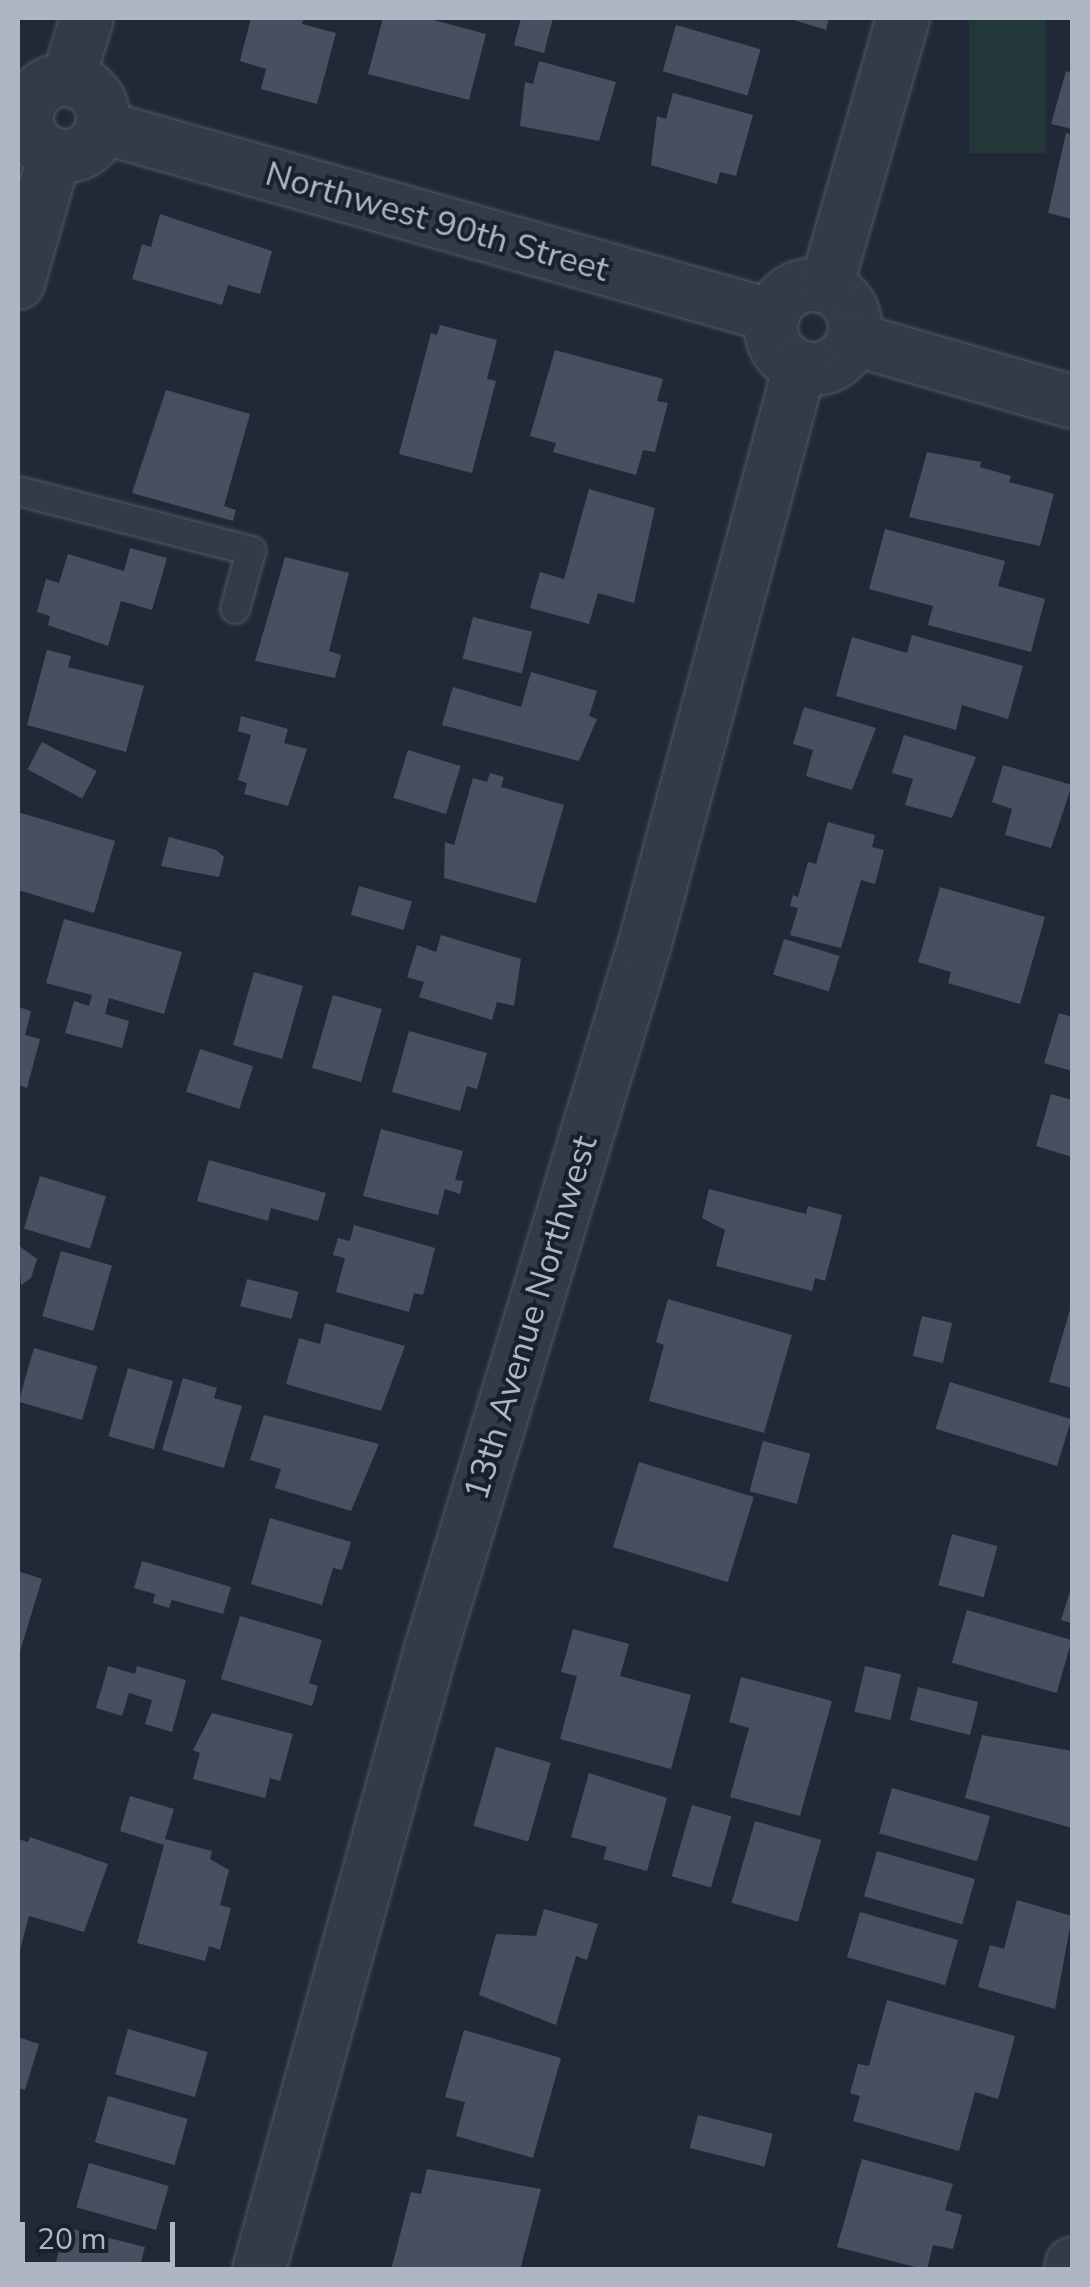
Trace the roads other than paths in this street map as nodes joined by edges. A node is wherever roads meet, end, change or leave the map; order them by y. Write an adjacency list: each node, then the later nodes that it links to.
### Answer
1 (87, 18): 3 (street)
2 (902, 18): 7 (street)
3 (38, 95): 4 (street); 5 (street)
4 (102, 128): 5 (street); 8 (street, Northwest 90th Street)
5 (54, 154): 6 (street)
6 (18, 284)
7 (826, 288): 8 (street); 9 (street)
8 (773, 316): 10 (street)
9 (853, 339): 10 (street); 11 (street)
10 (800, 366): 14 (street, 13th Avenue Northwest)
11 (1072, 402)
12 (18, 490): 13 (lane)
13 (235, 608)
14 (259, 2270)

